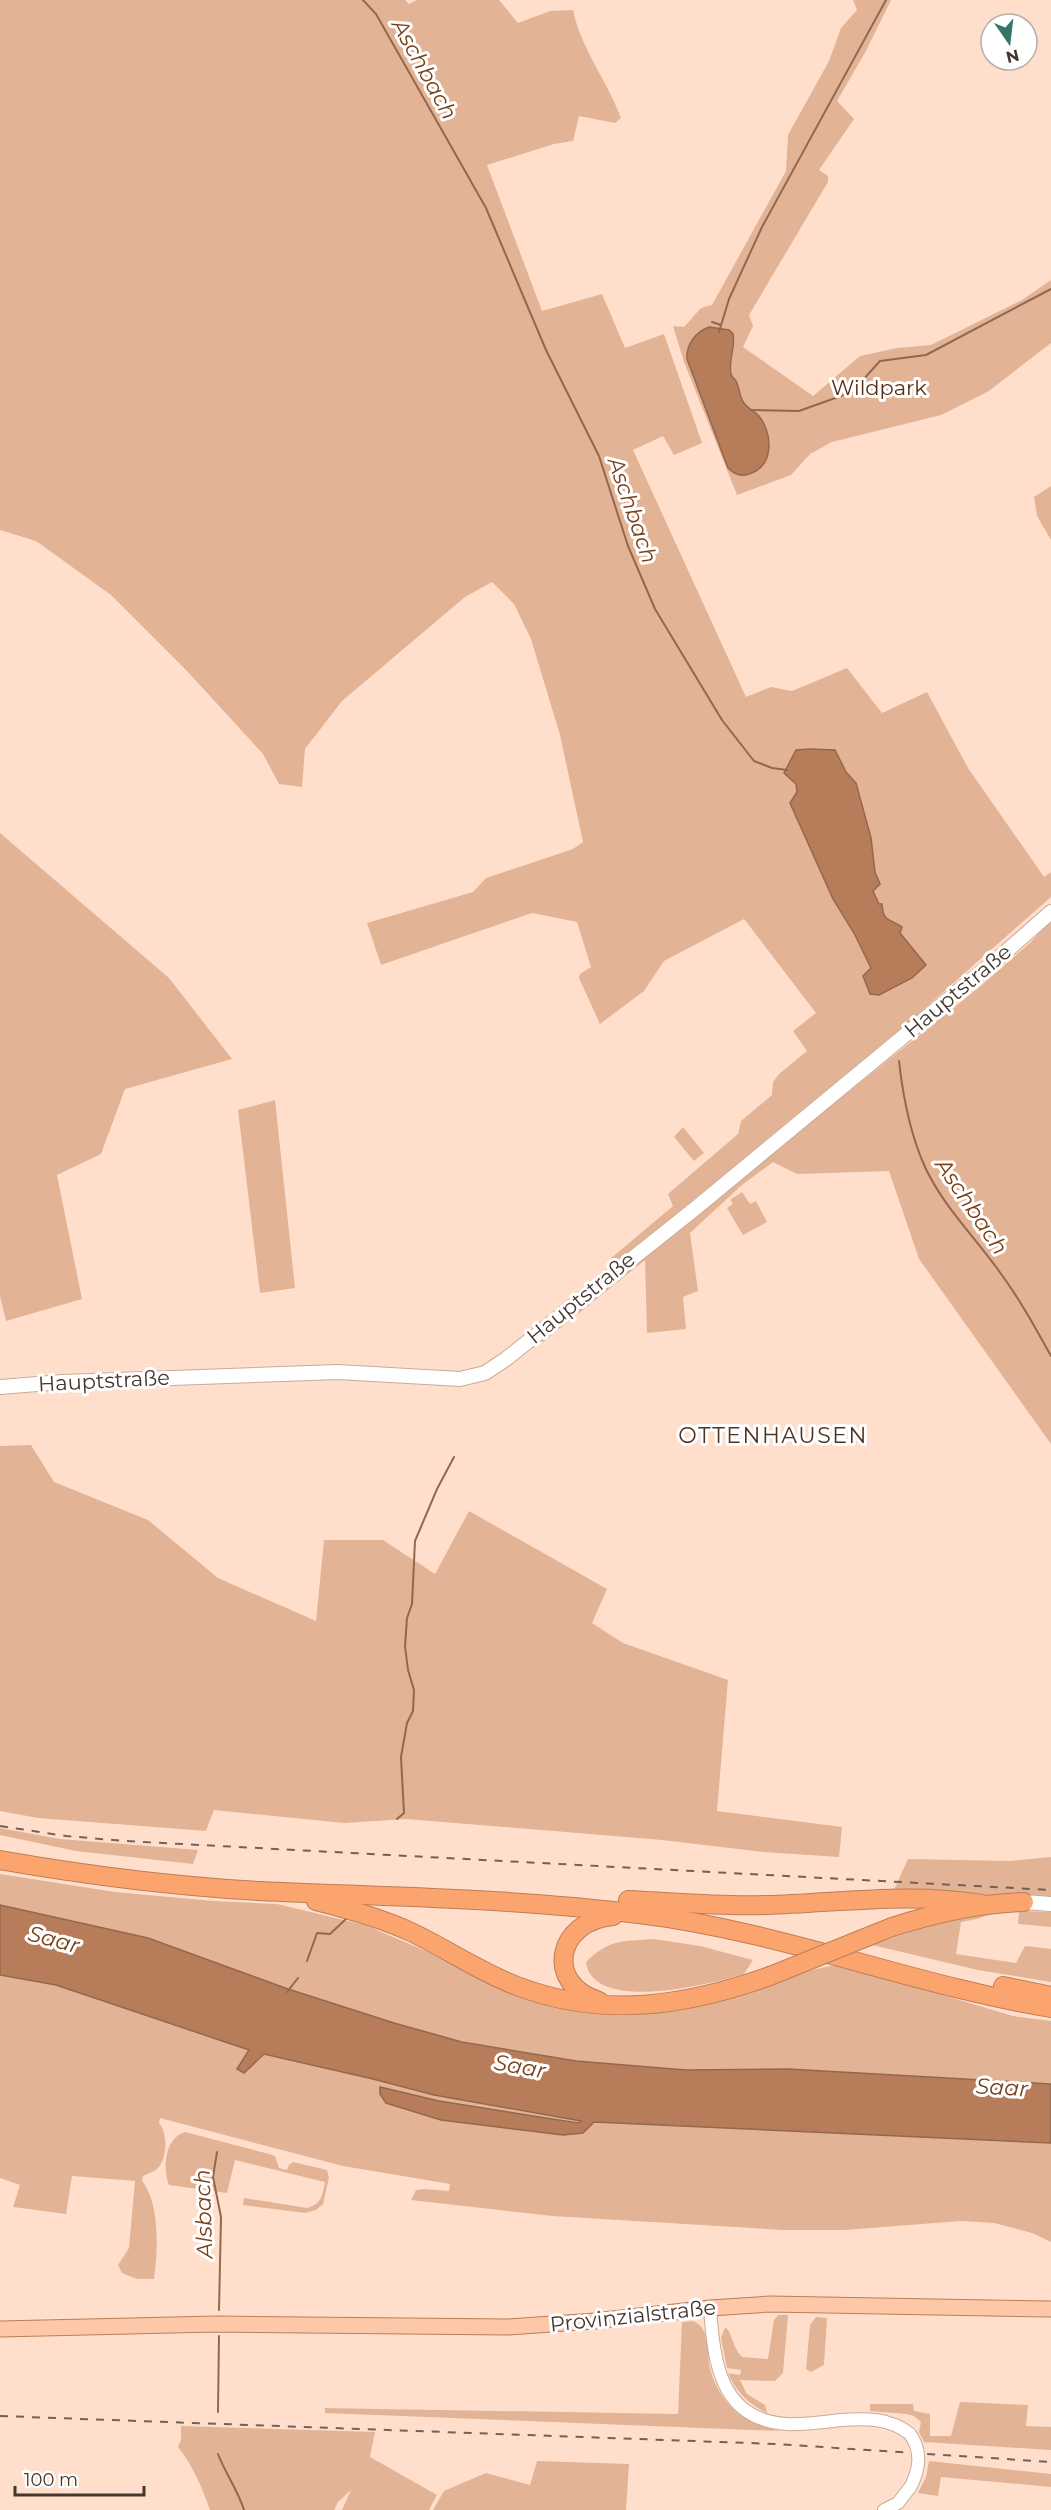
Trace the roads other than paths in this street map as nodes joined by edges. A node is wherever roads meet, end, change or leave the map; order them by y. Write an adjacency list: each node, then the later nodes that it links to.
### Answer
1 (1051, 912): 2 (main road, Hauptstraße)
2 (0, 1387)
3 (0, 1849): 9 (highway)
4 (0, 1860): 5 (highway)
5 (258, 1891): 9 (highway); 11 (highway)
6 (1024, 1902): 7 (highway); 8 (main road)
7 (982, 1904): 9 (highway); 11 (highway, bridge)
8 (1051, 1904)
9 (634, 1907): 10 (highway); 11 (highway); 12 (highway)
10 (1051, 1996)
11 (612, 2005)
12 (1051, 2008)
13 (710, 2308): 14 (main road, Provinzialstraße); 15 (main road, Provinzialstraße); 16 (street, bridge)
14 (1051, 2309)
15 (0, 2329)
16 (884, 2510)

